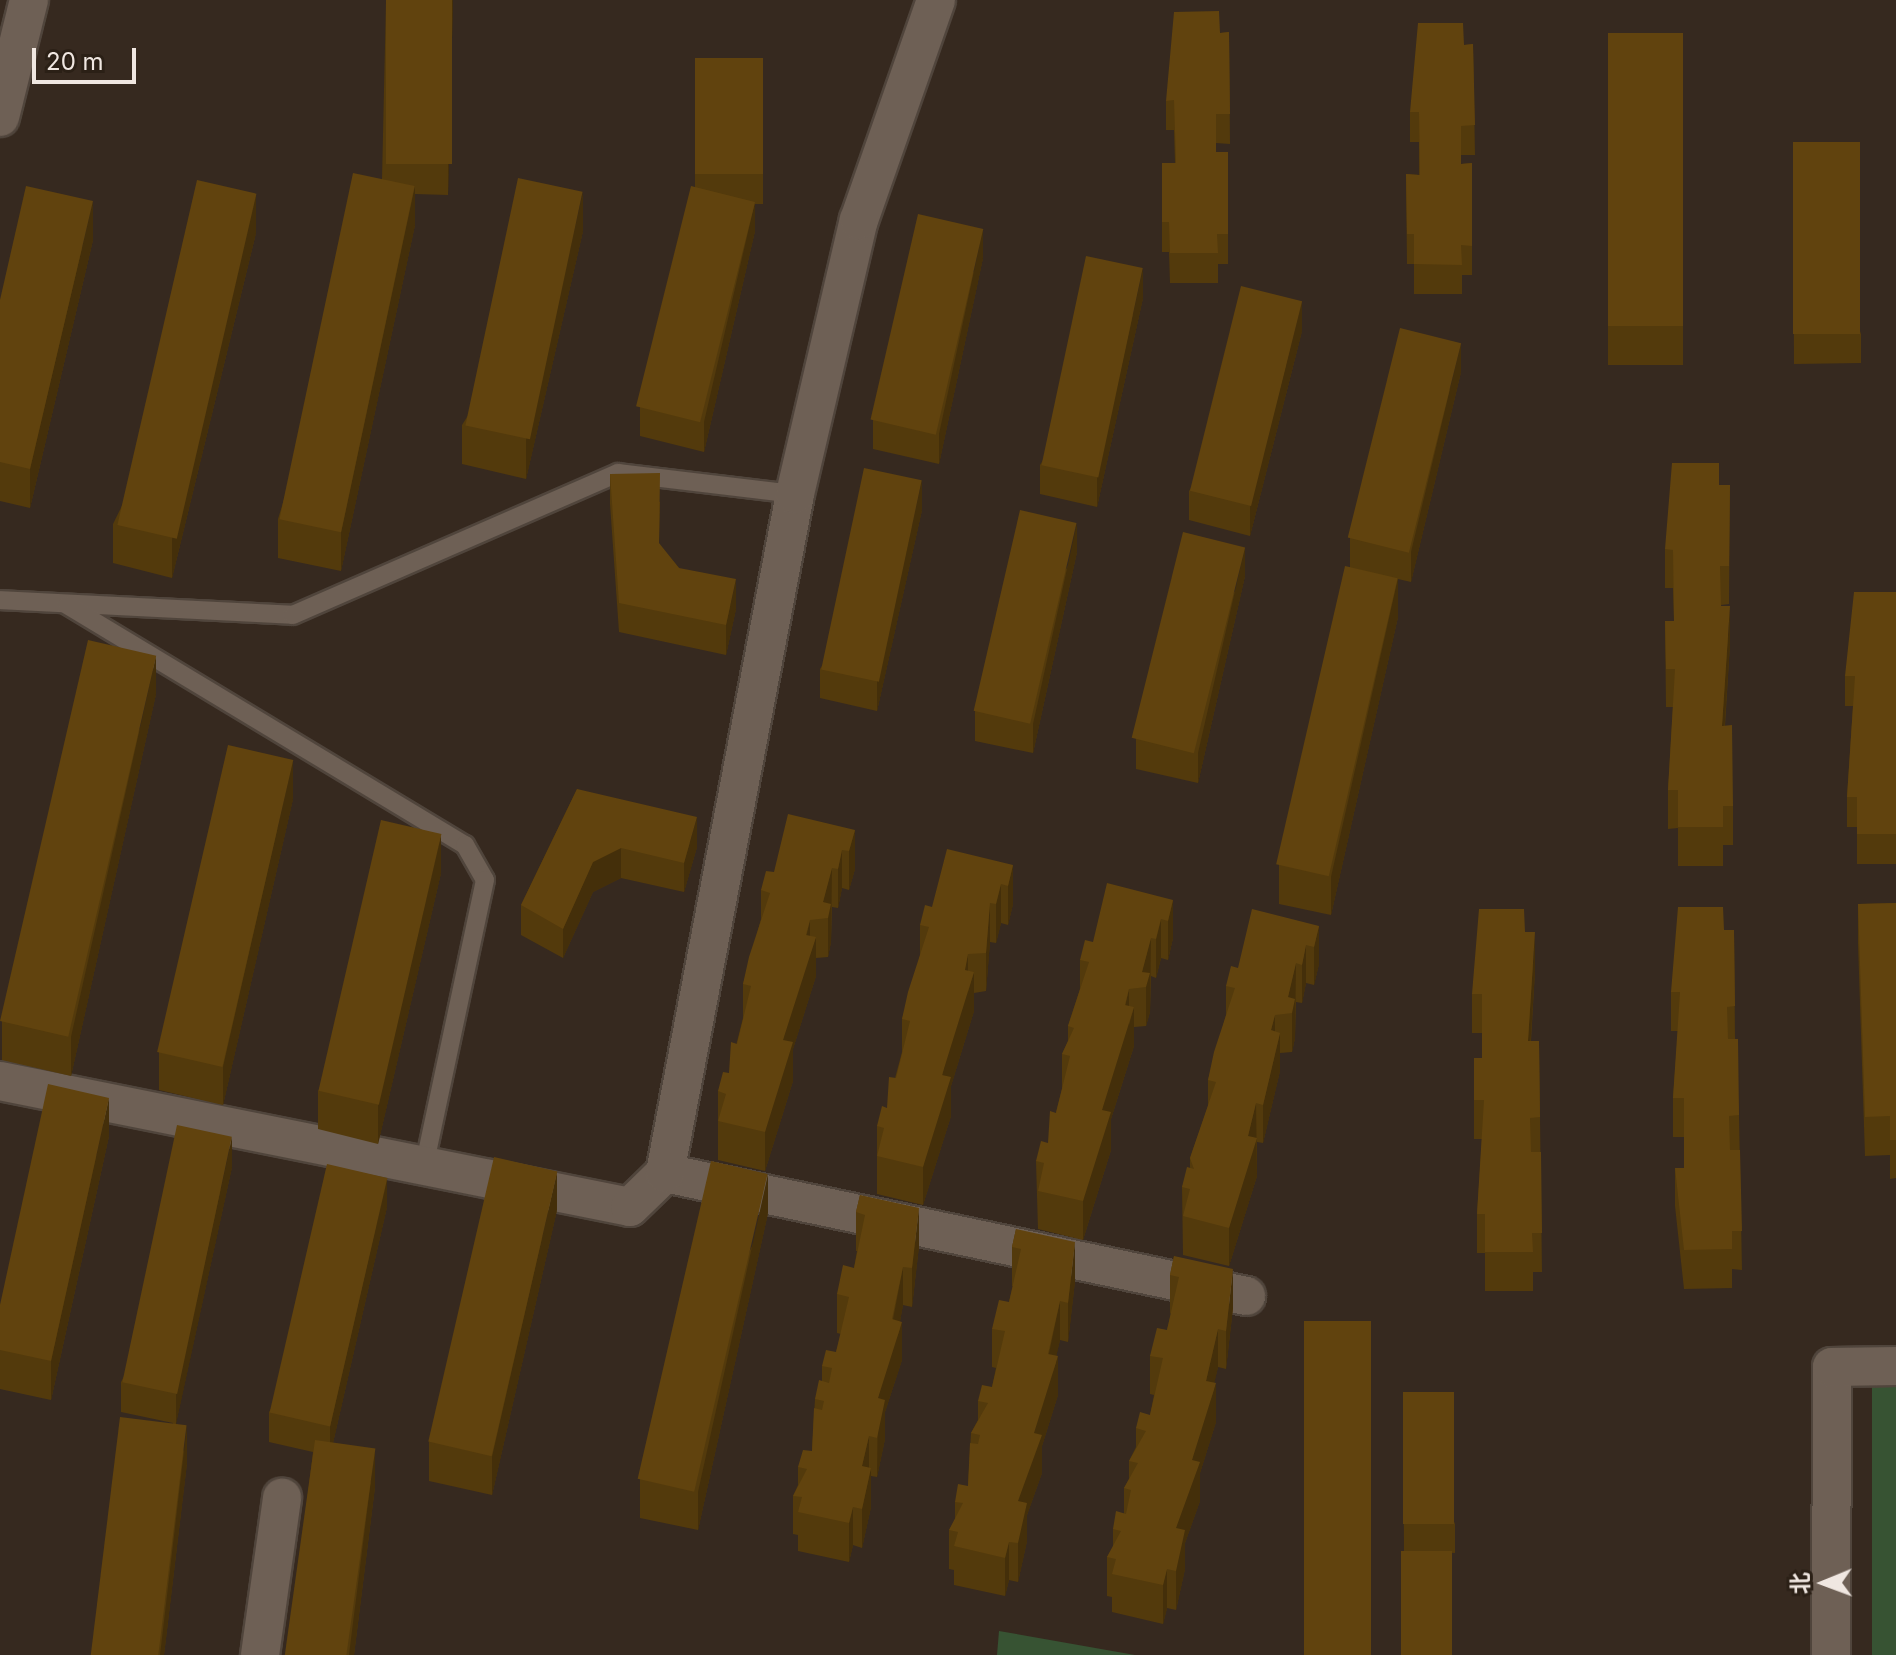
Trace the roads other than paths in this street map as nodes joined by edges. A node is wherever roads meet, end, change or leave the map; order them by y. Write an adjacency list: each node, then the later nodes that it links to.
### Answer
1 (29, 0): 3 (street)
2 (936, 0): 4 (street)
3 (0, 117)
4 (795, 494): 6 (lane); 9 (street)
5 (0, 600): 6 (lane)
6 (65, 603): 8 (lane)
7 (0, 1081): 8 (street)
8 (424, 1166): 9 (street)
9 (665, 1173): 10 (street)
10 (1246, 1296)
11 (1896, 1366): 14 (street)
12 (282, 1498): 13 (street)
13 (260, 1655)
14 (1831, 1655)

